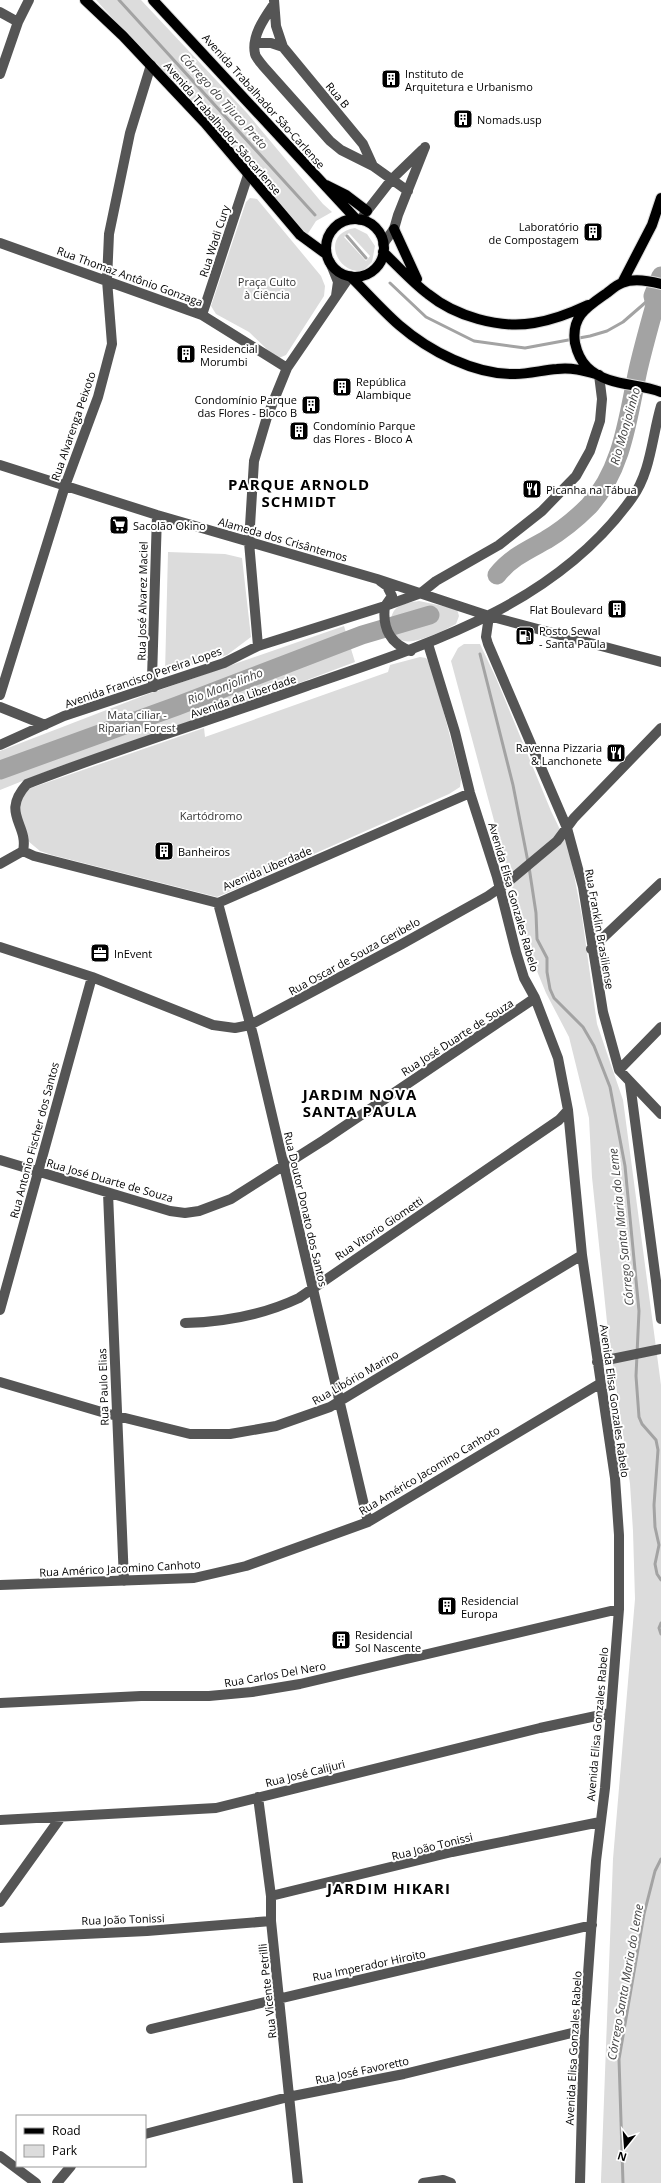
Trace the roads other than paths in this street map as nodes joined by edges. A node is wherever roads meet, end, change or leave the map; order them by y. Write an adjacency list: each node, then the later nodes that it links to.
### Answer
1 (29, 0): 6 (street)
2 (85, 0): 9 (main road, Avenida Trabalhador Sãocarlense)
3 (153, 0): 14 (main road, Avenida Trabalhador São-Carlense)
4 (274, 2): 7 (street); 8 (street, Rua B)
5 (0, 12): 6 (street)
6 (18, 22): 10 (street)
7 (255, 43): 8 (street); 11 (street)
8 (283, 48): 11 (street, Rua B)
9 (151, 65): 12 (main road, Avenida Trabalhador Sãocarlense); 24 (street, Rua Alvarenga Peixoto)
10 (0, 74)
11 (373, 166): 13 (street)
12 (248, 175): 22 (main road, Avenida Trabalhador Sãocarlense); 30 (street, Rua Wadi Cury)
13 (392, 179): 15 (street); 15 (street); 17 (street)
14 (322, 183): 17 (main road); 18 (main road, Avenida Trabalhador São-Carlense)
15 (408, 191): 19 (street)
16 (661, 198): 25 (main road)
17 (367, 211): 18 (street)
18 (358, 220): 21 (main road); 22 (main road)
19 (394, 229): 21 (street); 27 (main road)
20 (0, 243): 24 (street, Rua Thomaz Antônio Gonzaga)
21 (383, 248): 23 (main road); 27 (main road)
22 (328, 258): 23 (main road); 28 (street)
23 (351, 276): 28 (street); 32 (main road)
24 (108, 280): 30 (street, Rua Thomaz Antônio Gonzaga); 36 (street, Rua Alvarenga Peixoto)
25 (622, 283): 26 (main road); 29 (main road)
26 (661, 284)
27 (420, 287): 29 (main road)
28 (335, 298): 31 (street)
29 (588, 305): 32 (main road)
30 (202, 315): 31 (street, Rua Thomaz Antônio Gonzaga)
31 (287, 368): 38 (street)
32 (599, 375): 33 (main road); 40 (street)
33 (657, 390)
34 (661, 406): 42 (street)
35 (0, 465): 36 (street, Alameda dos Crisântemos)
36 (64, 486): 37 (street, Alameda dos Crisântemos); 48 (street, Rua Alvarenga Peixoto)
37 (157, 515): 38 (street, Alameda dos Crisântemos); 47 (street, Rua José Alvarez Maciel)
38 (249, 542): 39 (street, Alameda dos Crisântemos); 44 (street)
39 (377, 579): 40 (street, Alameda dos Crisântemos); 41 (street)
40 (421, 592): 41 (street, Avenida Francisco Pereira Lopes); 42 (street, Alameda dos Crisântemos)
41 (386, 606): 44 (street, Avenida Francisco Pereira Lopes); 45 (street)
42 (490, 616): 43 (street, Avenida da Liberdade); 46 (street, Alameda dos Crisântemos); 54 (street, Rua Franklin Brasiliense)
43 (428, 644): 45 (street, Avenida da Liberdade); 53 (street, Avenida Elisa Gonzales Rabelo)
44 (258, 646): 47 (street, Avenida Francisco Pereira Lopes)
45 (407, 650): 55 (street, Avenida da Liberdade)
46 (661, 662)
47 (154, 686): 50 (street, Avenida Francisco Pereira Lopes)
48 (0, 695)
49 (0, 706): 50 (street)
50 (45, 725): 52 (street, Avenida Francisco Pereira Lopes)
51 (661, 728): 54 (street, Rua Oscar de Souza Geribelo)
52 (0, 745)
53 (470, 793): 58 (street, Avenida Elisa Gonzales Rabelo); 59 (street, Avenida Liberdade)
54 (567, 828): 58 (street, Rua Oscar de Souza Geribelo); 61 (street, Rua Franklin Brasiliense)
55 (23, 851): 56 (street); 59 (street, Avenida Liberdade)
56 (0, 864)
57 (661, 884): 61 (street)
58 (499, 888): 63 (street, Avenida Elisa Gonzales Rabelo); 64 (street, Rua Oscar de Souza Geribelo)
59 (218, 903): 64 (street, Rua Doutor Donato dos Santos)
60 (0, 946): 62 (street, Rua Oscar de Souza Geribelo)
61 (591, 949): 66 (street, Rua Franklin Brasiliense)
62 (92, 977): 64 (street, Rua Oscar de Souza Geribelo); 72 (street, Rua Antonio Fischer dos Santos)
63 (536, 998): 68 (street, Avenida Elisa Gonzales Rabelo); 71 (street, Rua José Duarte de Souza)
64 (250, 1025): 71 (street, Rua Doutor Donato dos Santos)
65 (661, 1027): 66 (street)
66 (619, 1070): 67 (street)
67 (630, 1083): 69 (street); 77 (street)
68 (568, 1110): 74 (street, Avenida Elisa Gonzales Rabelo); 75 (street, Rua Vitorio Giometti)
69 (661, 1114)
70 (0, 1160): 72 (street, Rua José Duarte de Souza)
71 (284, 1167): 73 (street, Rua José Duarte de Souza); 75 (street, Rua Doutor Donato dos Santos)
72 (39, 1171): 73 (street, Rua José Duarte de Souza); 76 (street, Rua Antonio Fischer dos Santos)
73 (108, 1192): 84 (street, Rua Paulo Elias)
74 (582, 1255): 80 (street, Avenida Elisa Gonzales Rabelo); 83 (street, Rua Libório Marino)
75 (313, 1289): 78 (street, Rua Vitorio Giometti); 83 (street, Rua Doutor Donato dos Santos)
76 (0, 1310)
77 (661, 1319)
78 (185, 1323)
79 (656, 1350): 80 (street)
80 (597, 1362): 82 (street, Avenida Elisa Gonzales Rabelo)
81 (0, 1382): 84 (street, Rua Libório Marino)
82 (601, 1383): 85 (street, Rua Américo Jacomino Canhoto); 88 (street, Avenida Elisa Gonzales Rabelo)
83 (340, 1402): 84 (street, Rua Libório Marino); 85 (street, Rua Doutor Donato dos Santos)
84 (116, 1416): 86 (street, Rua Paulo Elias)
85 (368, 1522): 86 (street, Rua Américo Jacomino Canhoto)
86 (124, 1581): 87 (street, Rua Américo Jacomino Canhoto)
87 (0, 1585)
88 (619, 1609): 89 (street, Rua Carlos Del Nero); 90 (street, Avenida Elisa Gonzales Rabelo)
89 (0, 1703)
90 (610, 1713): 91 (street, Rua José Calijuri); 94 (street, Avenida Elisa Gonzales Rabelo)
91 (258, 1797): 92 (street, Rua José Calijuri); 95 (street, Rua Vicente Petrilli)
92 (61, 1817): 93 (street, Rua José Calijuri); 96 (street)
93 (0, 1820)
94 (600, 1822): 95 (street, Rua João Tonissi); 98 (street, Avenida Elisa Gonzales Rabelo)
95 (271, 1896): 97 (street, Rua Vicente Petrilli)
96 (0, 1902)
97 (271, 1921): 99 (street, Rua João Tonissi); 100 (street, Rua Vicente Petrilli)
98 (592, 1925): 100 (street, Rua Imperador Hiroito); 102 (street, Avenida Elisa Gonzales Rabelo)
99 (0, 1938)
100 (280, 1998): 101 (street, Rua Imperador Hiroito); 103 (street, Rua Vicente Petrilli)
101 (151, 2029)
102 (584, 2030): 103 (street, Rua José Favoretto); 112 (street, Avenida Elisa Gonzales Rabelo)
103 (288, 2097): 104 (street, Rua José Favoretto); 109 (street, Rua Vicente Petrilli)
104 (146, 2134)
105 (0, 2156): 107 (street)
106 (71, 2167): 108 (street)
107 (36, 2183)
108 (57, 2183)
109 (298, 2183)
110 (423, 2183): 111 (street)
111 (451, 2183)
112 (580, 2183)

